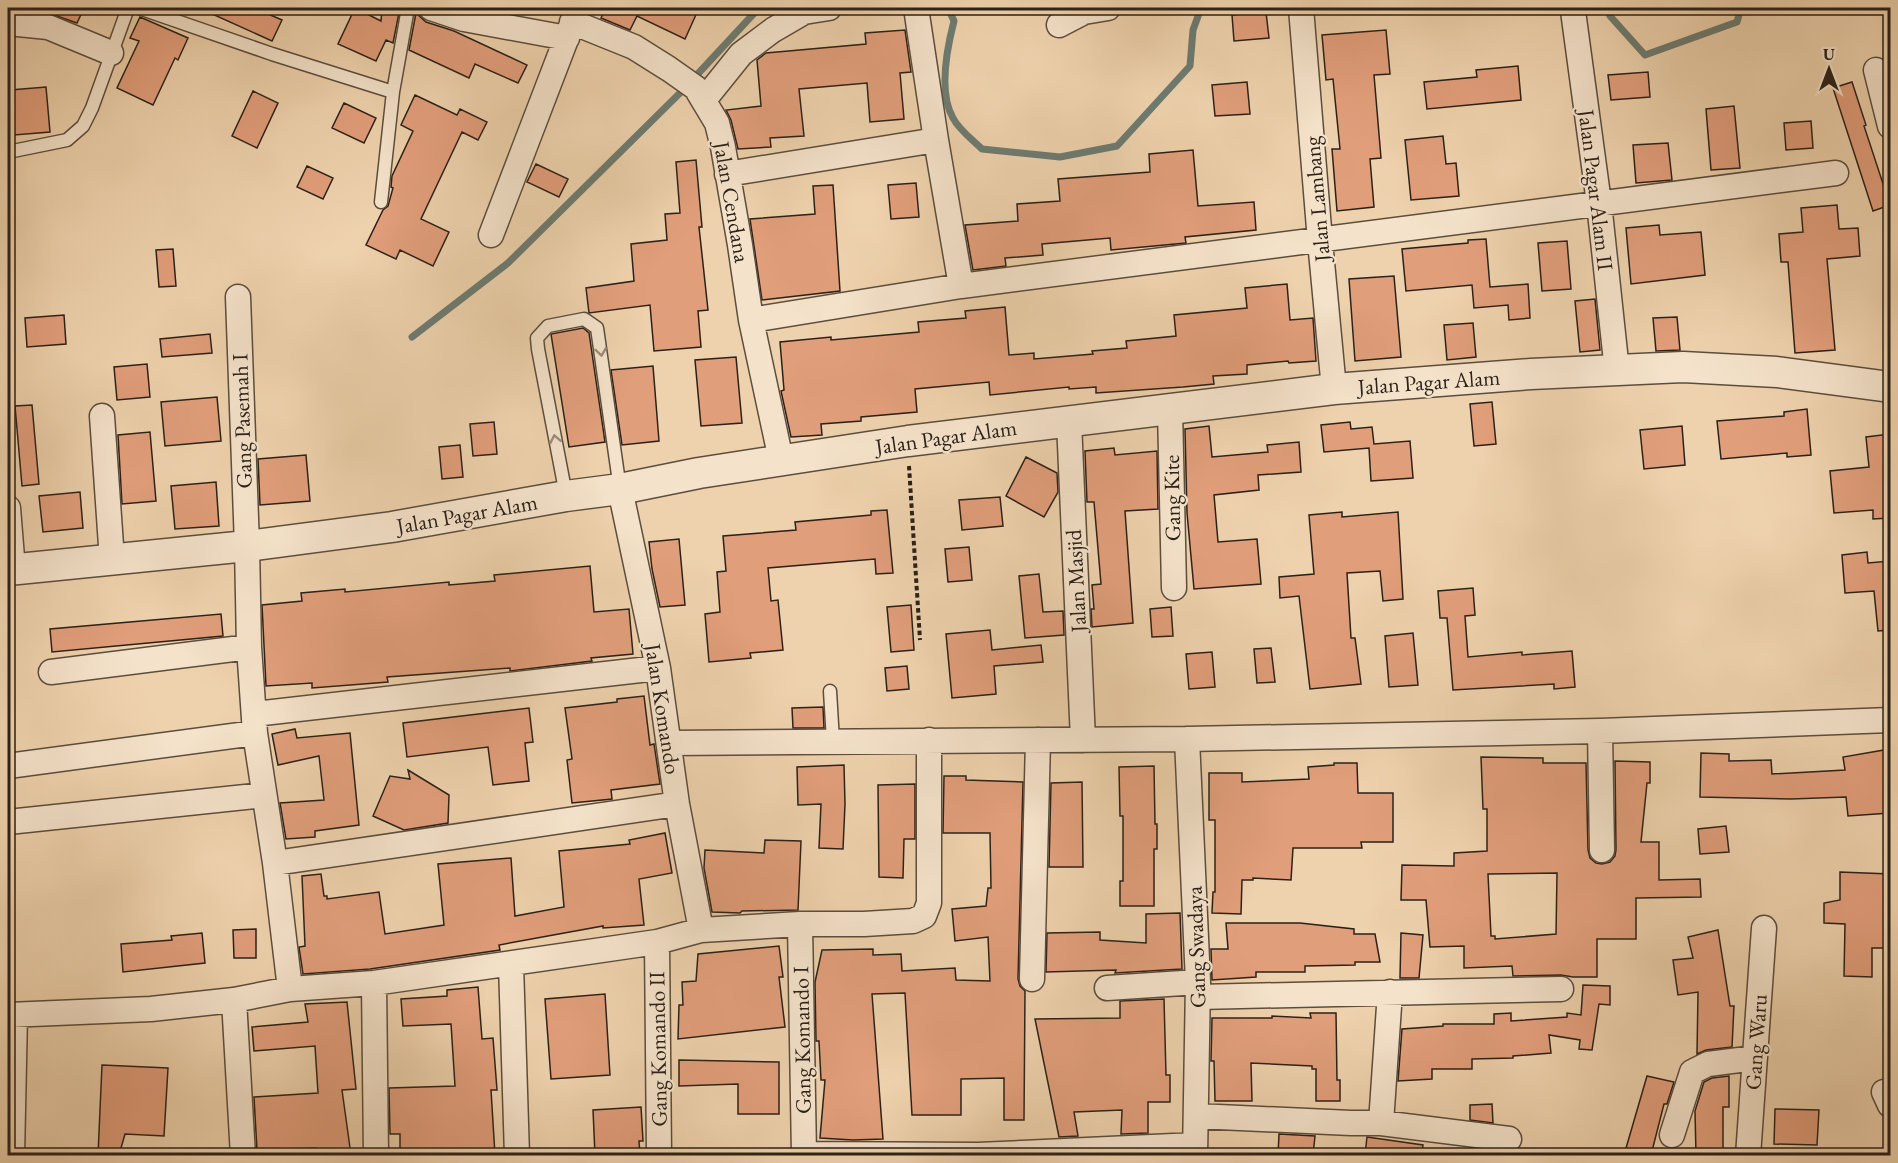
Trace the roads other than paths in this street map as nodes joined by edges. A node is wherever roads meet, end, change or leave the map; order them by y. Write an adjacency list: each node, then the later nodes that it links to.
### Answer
1 (128, 8): 13 (lane)
2 (139, 8): 15 (lane)
3 (408, 8): 15 (lane)
4 (431, 8): 10 (street, Jalan Cendana)
5 (829, 8): 16 (street)
6 (916, 8): 18 (street)
7 (1108, 8): 12 (street)
8 (1302, 8): 25 (street, Jalan Lambang)
9 (1572, 11): 23 (street, Jalan Pagar Alam II)
10 (572, 22): 16 (street, Jalan Cendana); 24 (street)
11 (8, 23): 13 (street)
12 (1059, 25)
13 (111, 53): 19 (lane)
14 (1876, 70): 17 (street)
15 (393, 92): 22 (lane)
16 (700, 94): 21 (street, Jalan Cendana)
17 (1890, 126)
18 (936, 140): 21 (street); 26 (street)
19 (8, 152)
20 (1836, 172): 23 (street)
21 (727, 174): 28 (street, Jalan Cendana)
22 (381, 202)
23 (1599, 203): 25 (street); 29 (street, Jalan Pagar Alam II)
24 (491, 235)
25 (1320, 241): 26 (street); 31 (street, Jalan Lambang)
26 (961, 286): 28 (street)
27 (238, 297): 39 (street, Gang Pasemah I)
28 (751, 320): 35 (street, Jalan Cendana)
29 (1617, 371): 30 (street, Jalan Pagar Alam); 31 (street, Jalan Pagar Alam)
30 (1890, 387)
31 (1334, 389): 32 (street, Jalan Pagar Alam)
32 (1170, 409): 34 (street, Jalan Pagar Alam); 42 (street, Gang Kite)
33 (102, 416): 40 (street)
34 (1069, 422): 35 (street, Jalan Pagar Alam); 53 (street, Jalan Masjid)
35 (781, 460): 36 (street, Jalan Pagar Alam)
36 (620, 489): 37 (street, Jalan Pagar Alam); 37 (lane, one-way to 36); 44 (street, Jalan Komando)
37 (566, 496): 39 (street, Jalan Pagar Alam)
38 (8, 508): 41 (street)
39 (247, 546): 40 (street, Jalan Pagar Alam); 43 (street, Gang Pasemah I)
40 (112, 560): 41 (street, Jalan Pagar Alam)
41 (10, 570)
42 (1174, 588)
43 (249, 646): 45 (street); 48 (street, Gang Pasemah I)
44 (658, 668): 48 (street); 55 (street, Jalan Komando)
45 (51, 672)
46 (830, 691): 54 (lane)
47 (1890, 720): 49 (street)
48 (254, 724): 56 (street); 57 (street, Gang Pasemah I)
49 (1600, 731): 50 (street); 60 (street)
50 (1187, 739): 53 (street); 71 (street, Gang Swadaya)
51 (929, 740): 52 (street); 54 (street); 62 (street)
52 (1038, 740): 53 (street); 67 (street)
53 (1083, 740)
54 (832, 741): 55 (street)
55 (669, 743): 58 (street, Jalan Komando)
56 (8, 766)
57 (264, 795): 59 (street); 61 (street, Gang Pasemah I)
58 (676, 804): 61 (street); 64 (street, Jalan Komando)
59 (8, 822)
60 (1602, 850)
61 (275, 863): 70 (street, Gang Pasemah I)
62 (800, 924): 64 (street); 87 (street, Gang Komando I)
63 (1764, 927): 76 (street, Gang Waru)
64 (701, 930): 65 (street)
65 (657, 942): 66 (street); 86 (street, Gang Komando II)
66 (511, 964): 68 (street); 85 (street)
67 (1032, 979)
68 (374, 982): 70 (street); 84 (street)
69 (1107, 988): 71 (street)
70 (290, 989): 74 (street)
71 (1198, 989): 73 (street); 77 (street, Gang Swadaya)
72 (1561, 989): 73 (street)
73 (1390, 992): 78 (street)
74 (234, 1000): 75 (street); 83 (street)
75 (11, 1015): 82 (street)
76 (1755, 1058): 79 (street); 88 (street, Gang Waru)
77 (1197, 1116): 78 (street); 81 (street, Gang Swadaya)
78 (1381, 1123): 80 (street)
79 (1672, 1135)
80 (1509, 1139)
81 (1195, 1150): 87 (street)
82 (12, 1155)
83 (243, 1155)
84 (376, 1155)
85 (517, 1155)
86 (660, 1155)
87 (804, 1155)
88 (1748, 1155)

